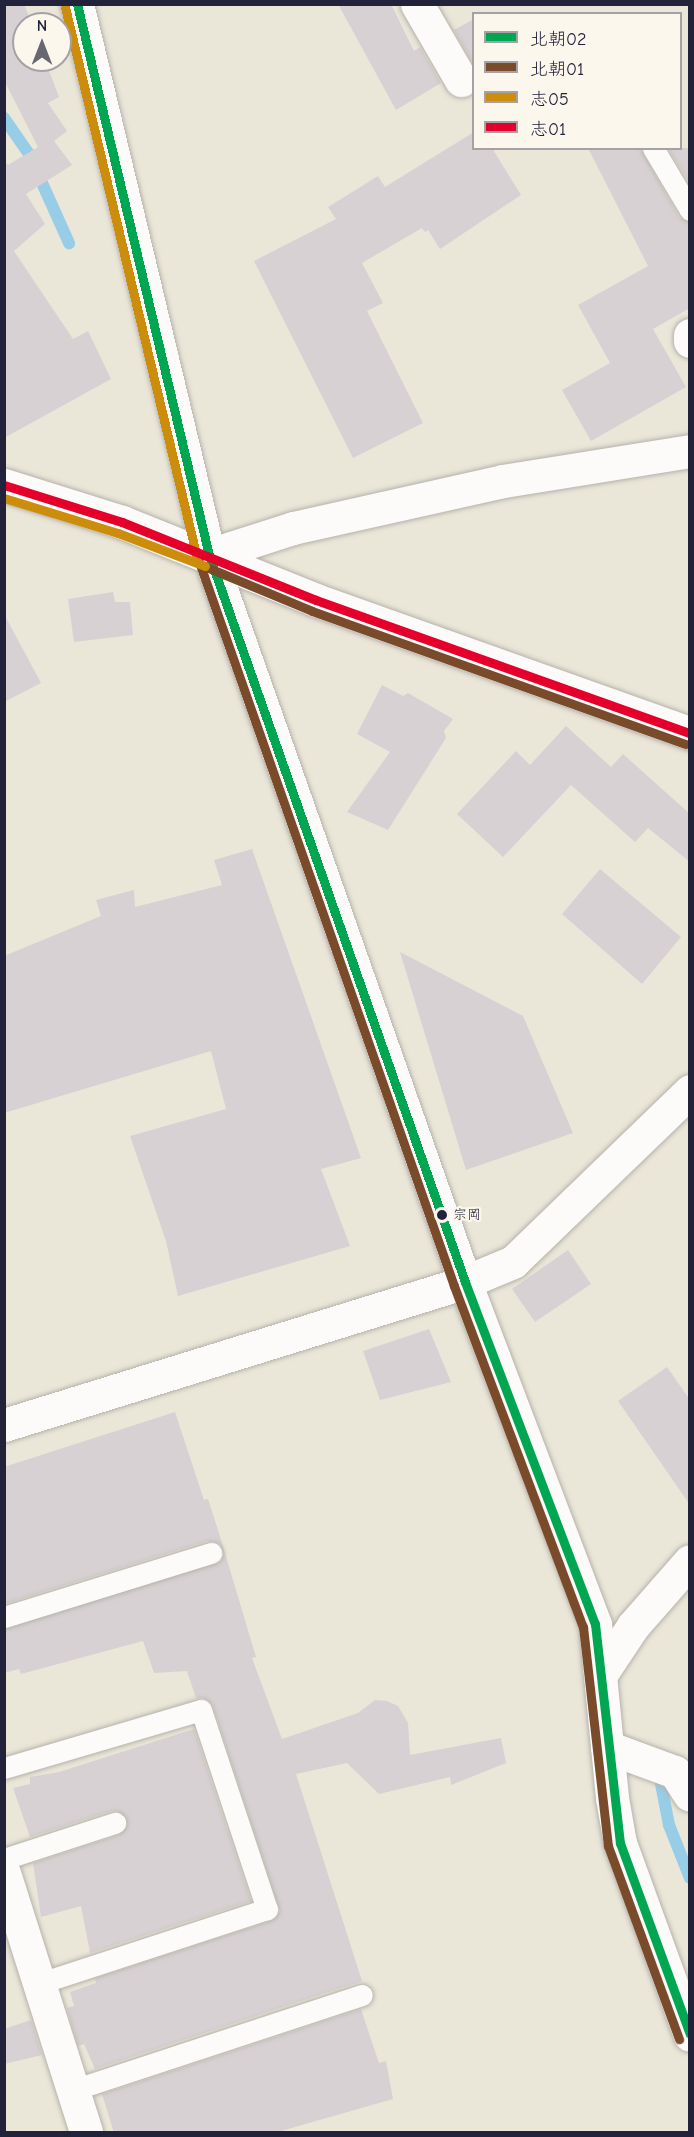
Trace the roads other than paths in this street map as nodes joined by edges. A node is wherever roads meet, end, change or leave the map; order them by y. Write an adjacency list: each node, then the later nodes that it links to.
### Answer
1 (77, 4): 10 (street)
2 (417, 4): 3 (street)
3 (461, 80)
4 (654, 150): 5 (lane)
5 (690, 210)
6 (690, 335): 7 (street)
7 (690, 341)
8 (690, 451): 10 (street)
9 (4, 485): 10 (street)
10 (209, 555): 11 (street); 13 (street)
11 (690, 733)
12 (690, 1091): 13 (street)
13 (465, 1282): 14 (street); 18 (street)
14 (4, 1425)
15 (211, 1553): 17 (lane)
16 (690, 1561): 18 (street)
17 (4, 1617)
18 (603, 1669): 19 (street)
19 (607, 1747): 21 (street); 27 (street)
20 (4, 1768): 25 (lane)
21 (690, 1795)
22 (115, 1823): 23 (lane)
23 (4, 1859)
24 (4, 1873): 25 (street)
25 (40, 1983): 28 (street)
26 (362, 1995): 28 (lane)
27 (690, 2035)
28 (73, 2090): 29 (street)
29 (86, 2133)

